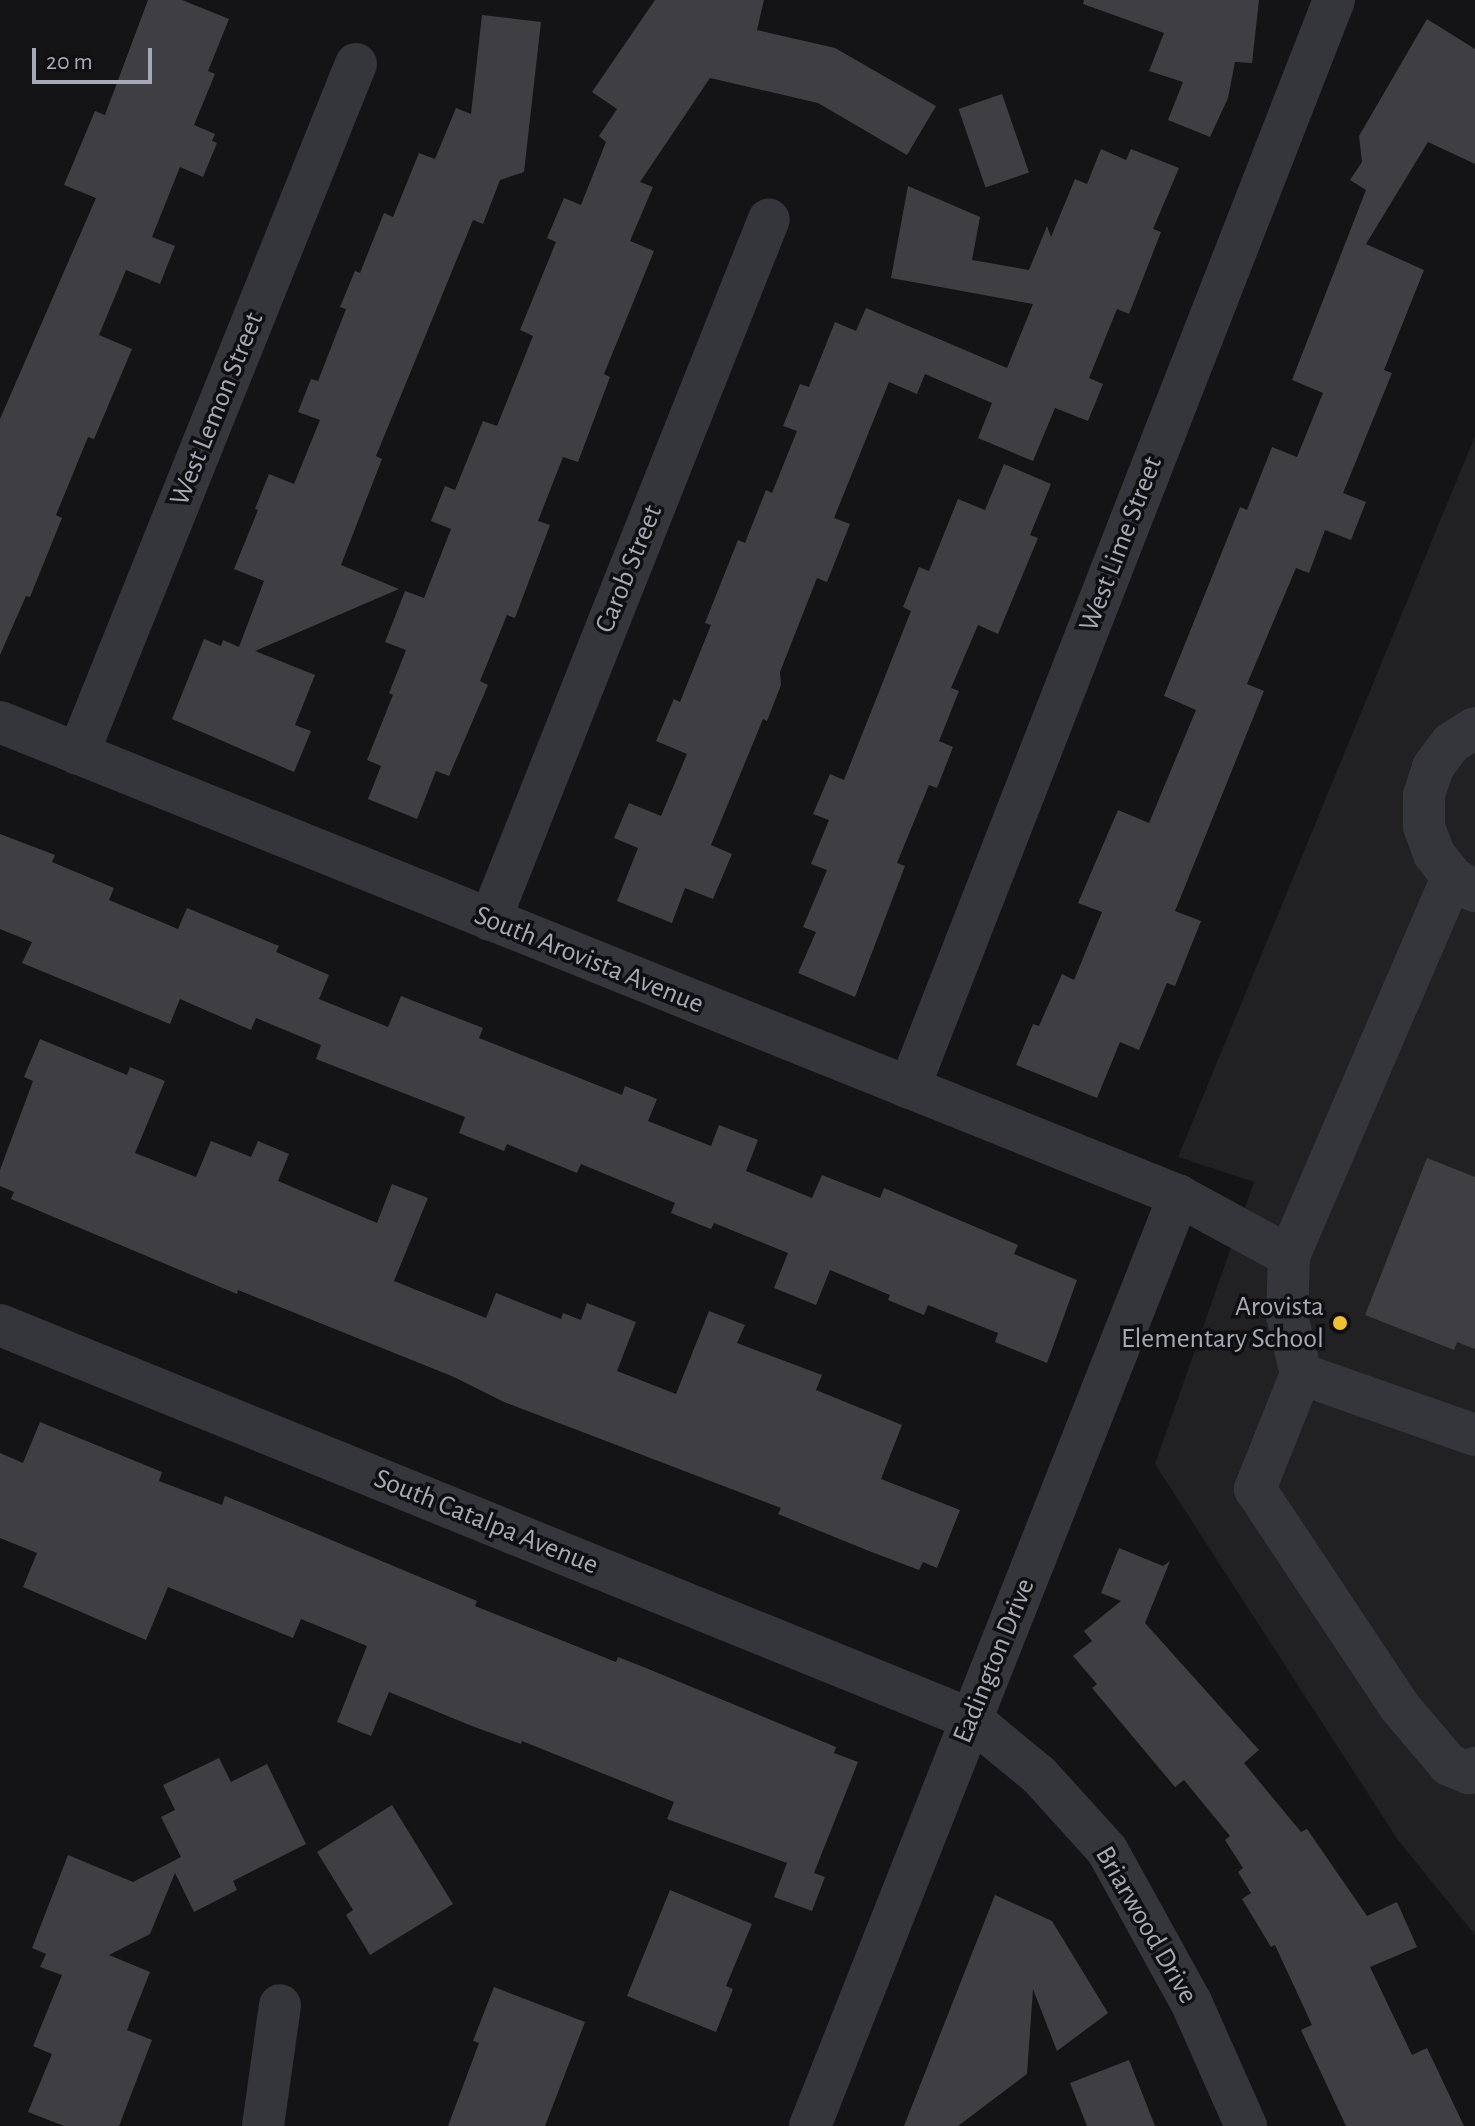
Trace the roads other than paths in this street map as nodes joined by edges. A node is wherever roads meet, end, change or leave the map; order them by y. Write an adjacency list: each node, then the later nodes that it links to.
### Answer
1 (1334, 0): 9 (street, West Lime Street)
2 (356, 64): 6 (street, West Lemon Street)
3 (769, 219): 8 (street, Carob Street)
4 (0, 722): 6 (street, South Arovista Avenue)
5 (1475, 728): 7 (street)
6 (78, 754): 8 (street, South Arovista Avenue)
7 (1464, 884): 11 (street)
8 (490, 920): 9 (street, South Arovista Avenue)
9 (909, 1088): 10 (street, South Arovista Avenue)
10 (1179, 1196): 11 (street, South Arovista Avenue); 15 (street, Eadington Drive)
11 (1289, 1256): 13 (street)
12 (0, 1325): 15 (street, South Catalpa Avenue)
13 (1301, 1374): 14 (street); 16 (street)
14 (1475, 1435)
15 (971, 1719): 19 (street, Eadington Drive); 20 (street, Briarwood Drive)
16 (1475, 1768)
17 (280, 2005): 18 (street)
18 (263, 2126)
19 (810, 2126)
20 (1246, 2126)

